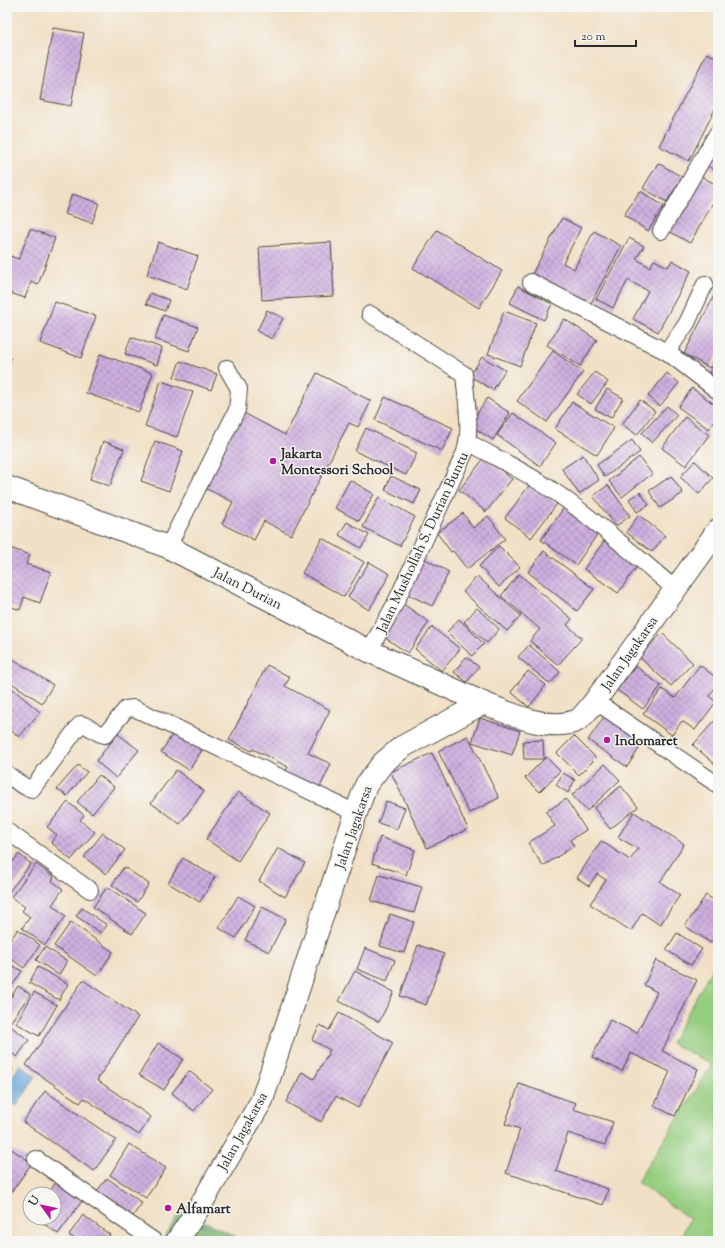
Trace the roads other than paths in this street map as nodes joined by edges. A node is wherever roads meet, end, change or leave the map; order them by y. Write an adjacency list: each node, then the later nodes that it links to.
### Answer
1 (718, 132): 2 (street)
2 (660, 231)
3 (532, 282): 6 (street)
4 (706, 284): 6 (street)
5 (370, 314): 9 (street, Jalan Mushollah S. Durian Buntu)
6 (667, 352): 8 (street)
7 (227, 368): 12 (street)
8 (718, 391)
9 (468, 442): 13 (street); 14 (street, Jalan Mushollah S. Durian Buntu)
10 (7, 487): 12 (main road, Jalan Durian)
11 (718, 530): 13 (main road, Jalan Jagakarsa)
12 (168, 547): 14 (main road, Jalan Durian)
13 (675, 590): 15 (main road, Jalan Jagakarsa)
14 (369, 651): 16 (main road, Jalan Durian)
15 (595, 701): 16 (main road, Jalan Jagakarsa); 18 (street)
16 (482, 704): 19 (main road, Jalan Jagakarsa)
17 (7, 774): 19 (street)
18 (718, 785)
19 (356, 813): 24 (main road, Jalan Jagakarsa)
20 (7, 830): 21 (street)
21 (90, 890)
22 (36, 1159): 23 (street)
23 (154, 1241)
24 (177, 1241)

